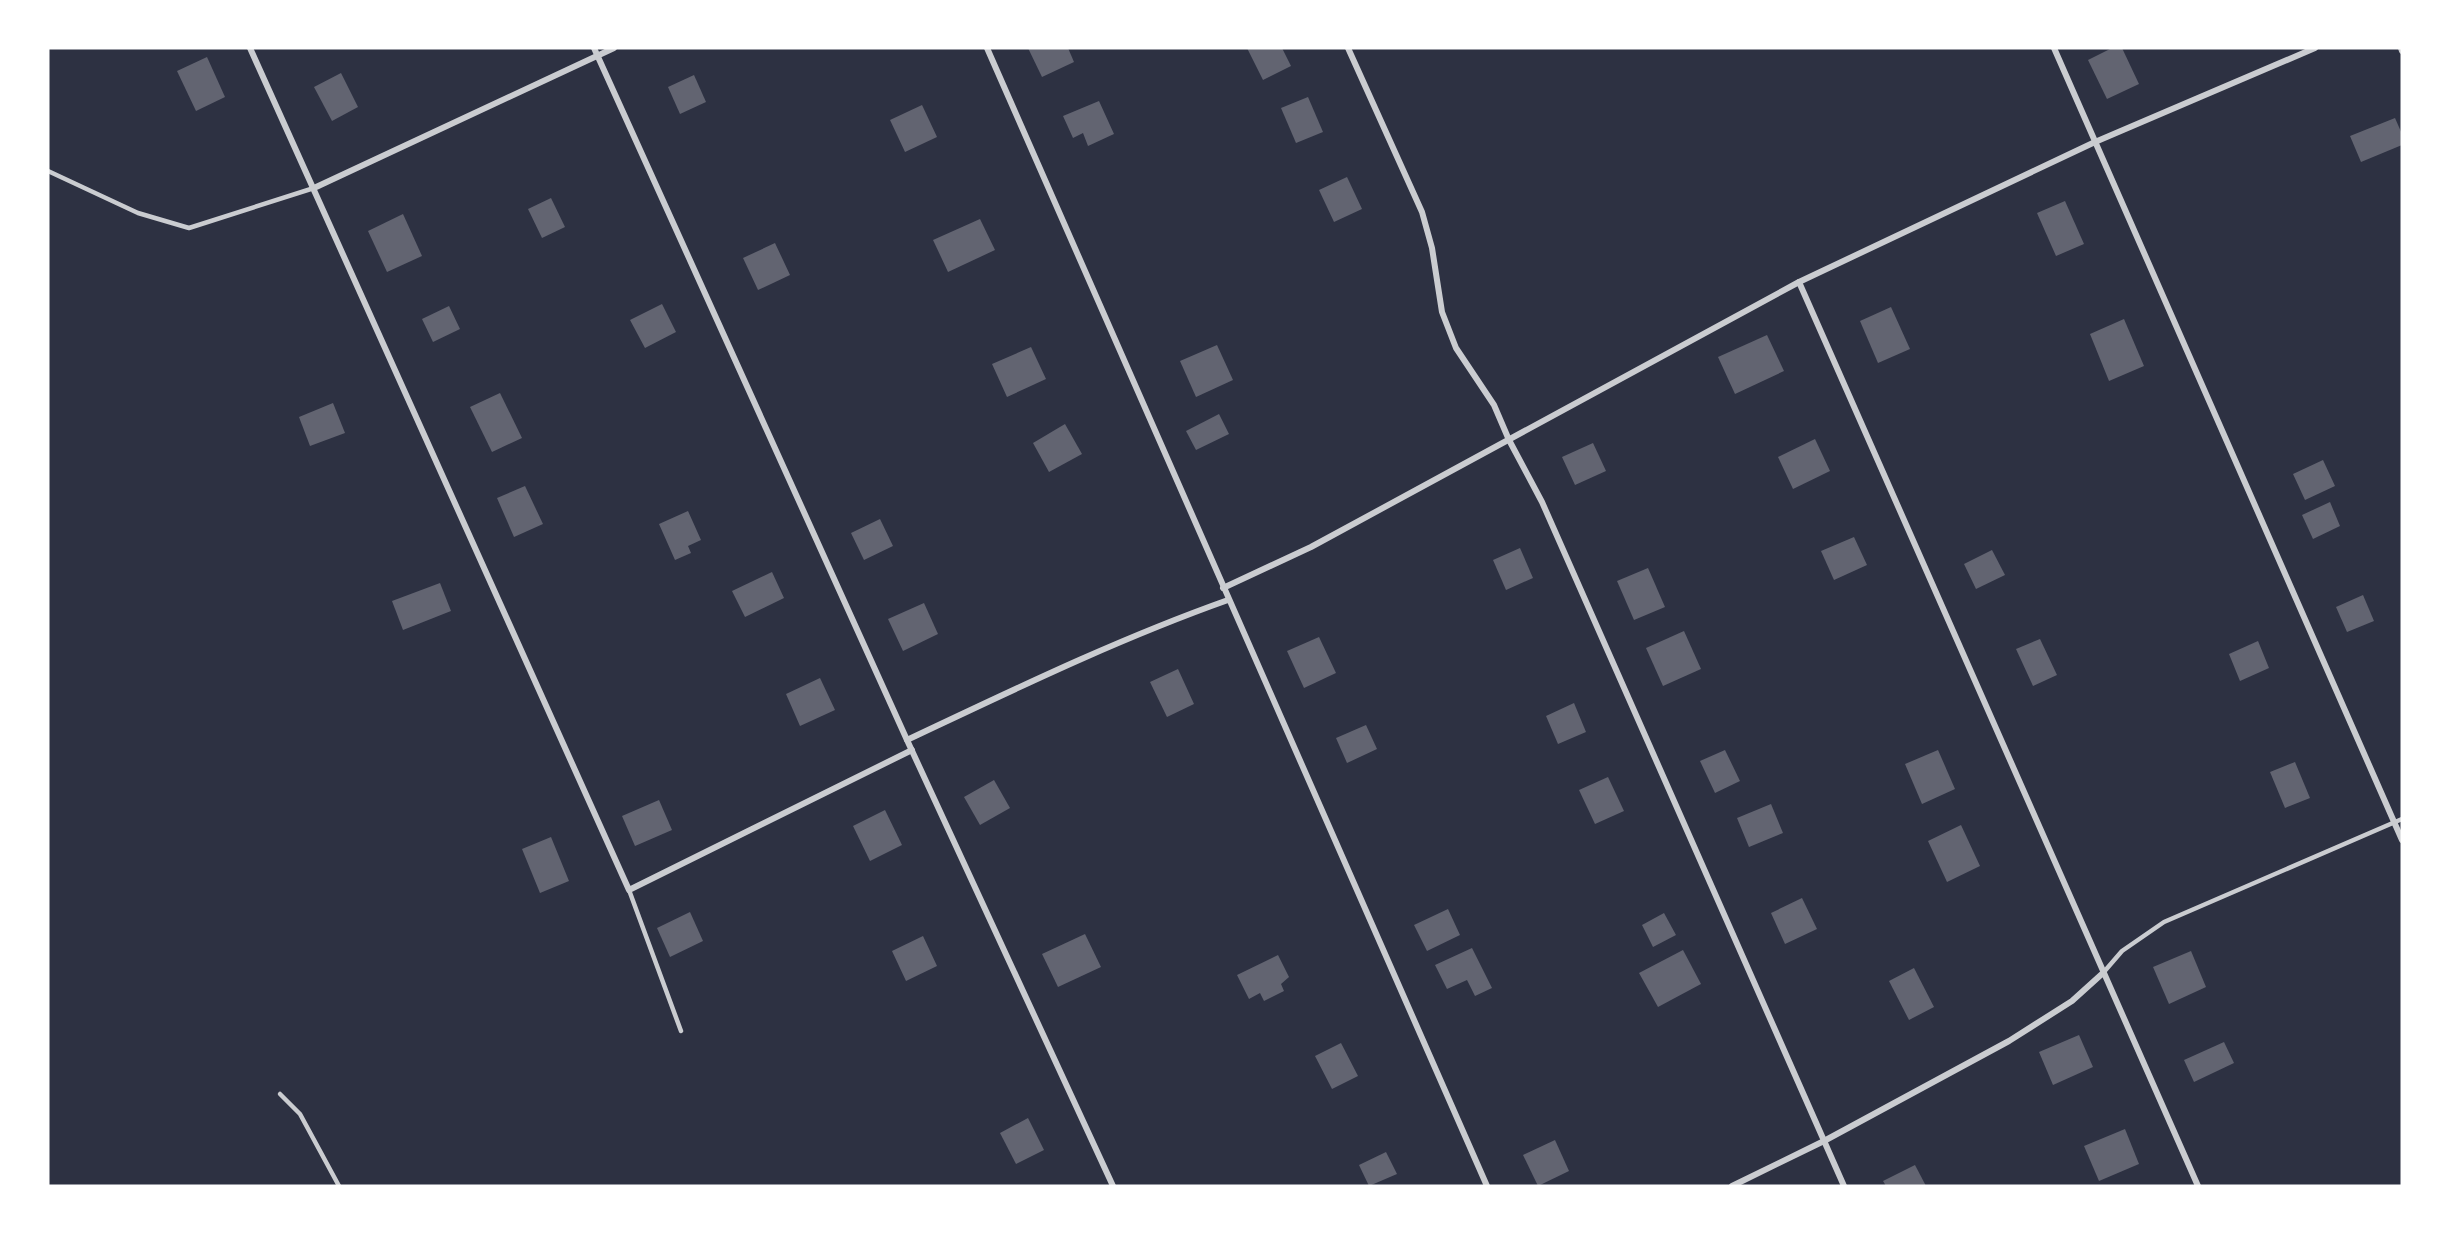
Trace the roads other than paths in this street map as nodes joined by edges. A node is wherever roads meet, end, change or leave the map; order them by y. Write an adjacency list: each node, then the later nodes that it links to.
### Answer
1 (250, 48): 11 (street)
2 (594, 48): 8 (street)
3 (614, 48): 8 (street)
4 (987, 48): 14 (street)
5 (1348, 48): 13 (street)
6 (2054, 48): 9 (street)
7 (2314, 48): 9 (street)
8 (598, 57): 11 (street); 16 (street)
9 (2095, 142): 12 (street); 19 (street)
10 (48, 171): 11 (lane)
11 (314, 188): 21 (street)
12 (1799, 282): 13 (street); 22 (street)
13 (1509, 440): 14 (street); 25 (street)
14 (1223, 588): 15 (street)
15 (1228, 600): 16 (street); 28 (street)
16 (907, 740): 17 (street)
17 (912, 750): 21 (street); 27 (street)
18 (2402, 819): 19 (lane)
19 (2394, 822): 20 (street); 22 (lane)
20 (2402, 840)
21 (629, 890): 23 (lane)
22 (2103, 973): 25 (street); 31 (street)
23 (681, 1031)
24 (280, 1094): 26 (lane)
25 (1824, 1141): 29 (street); 30 (street)
26 (339, 1186)
27 (1113, 1186)
28 (1486, 1186)
29 (1732, 1186)
30 (1844, 1186)
31 (2198, 1186)

